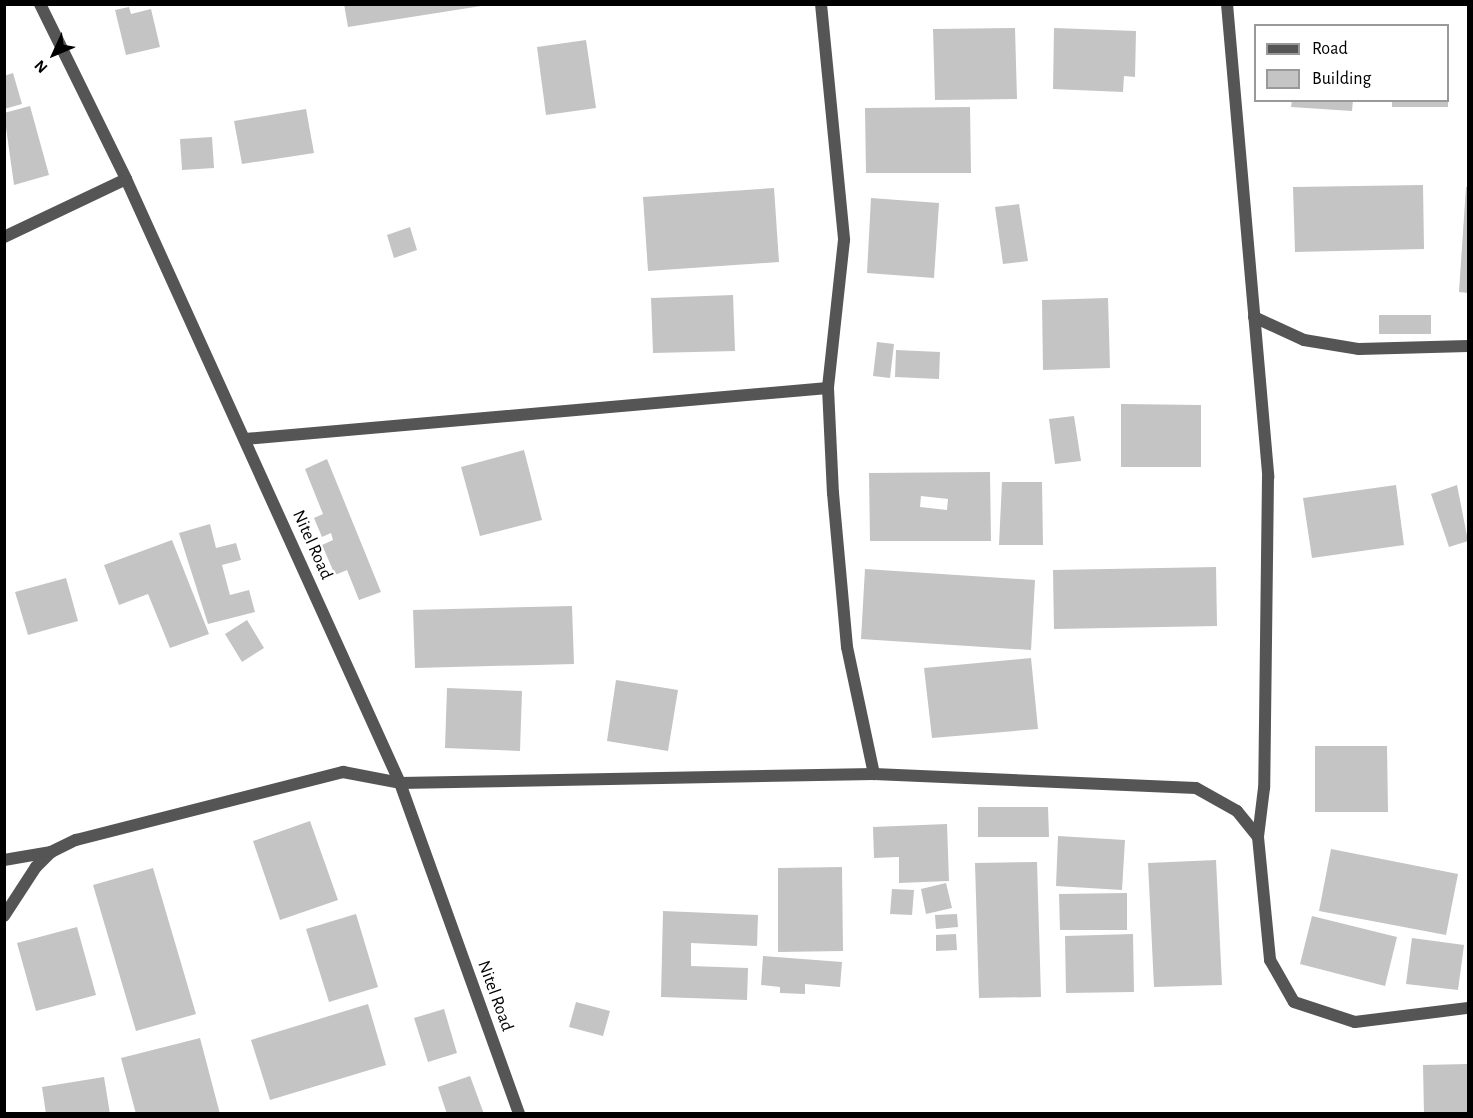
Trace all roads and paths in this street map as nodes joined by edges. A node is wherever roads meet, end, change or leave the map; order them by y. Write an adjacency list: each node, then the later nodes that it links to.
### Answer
1 (40, 4): 4 (street, Nitel Road)
2 (822, 4): 8 (street)
3 (1227, 4): 6 (street)
4 (126, 179): 5 (street); 9 (street, Nitel Road)
5 (4, 237)
6 (1254, 316): 7 (street); 12 (street)
7 (1468, 346)
8 (828, 388): 9 (street); 10 (street)
9 (245, 438): 11 (street, Nitel Road)
10 (874, 774): 11 (street); 12 (street)
11 (400, 783): 13 (street); 17 (street, Nitel Road)
12 (1258, 837): 16 (street)
13 (51, 852): 14 (street); 15 (street)
14 (4, 860)
15 (4, 916)
16 (1468, 1008)
17 (519, 1113)

